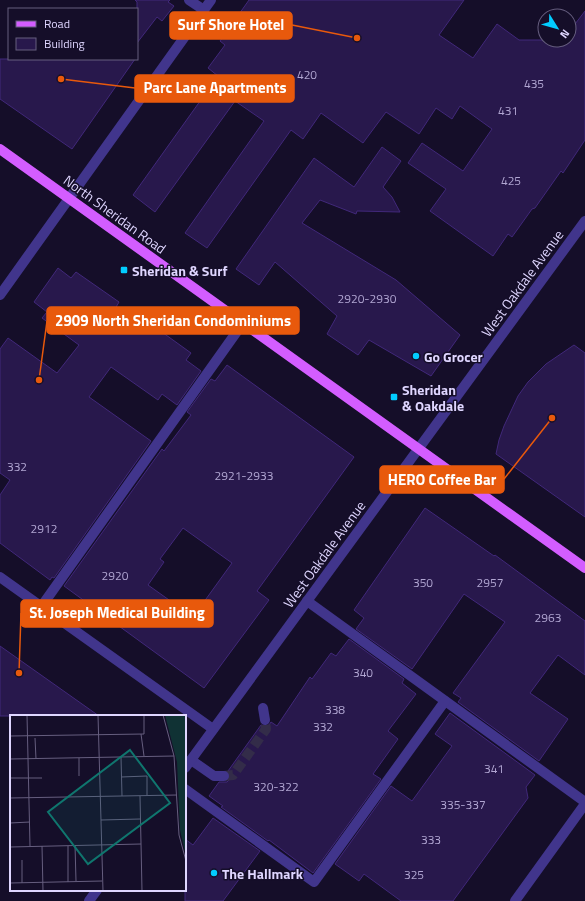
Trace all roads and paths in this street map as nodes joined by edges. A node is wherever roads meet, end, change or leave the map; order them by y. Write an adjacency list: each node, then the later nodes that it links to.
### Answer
1 (189, 0): 3 (street)
2 (211, 0): 3 (street)
3 (204, 10): 5 (street)
4 (0, 149): 5 (main road, North Sheridan Road)
5 (69, 198): 7 (street); 9 (main road, North Sheridan Road)
6 (585, 221): 10 (street, West Oakdale Avenue)
7 (3, 282): 8 (street)
8 (0, 295)
9 (243, 323): 10 (main road, North Sheridan Road); 14 (street)
10 (418, 449): 11 (main road, North Sheridan Road); 13 (street, West Oakdale Avenue)
11 (585, 568)
12 (0, 577): 14 (street)
13 (307, 601): 15 (street); 18 (street, West Oakdale Avenue)
14 (41, 607): 18 (street)
15 (445, 701): 22 (street); 23 (street)
16 (263, 708): 17 (street)
17 (265, 720)
18 (213, 729): 19 (street, West Oakdale Avenue)
19 (191, 760): 20 (street, West Oakdale Avenue); 21 (street)
20 (186, 767)
21 (224, 776)
22 (186, 790)
23 (585, 803): 26 (street)
24 (96, 891): 25 (street)
25 (89, 901)
26 (515, 901)

